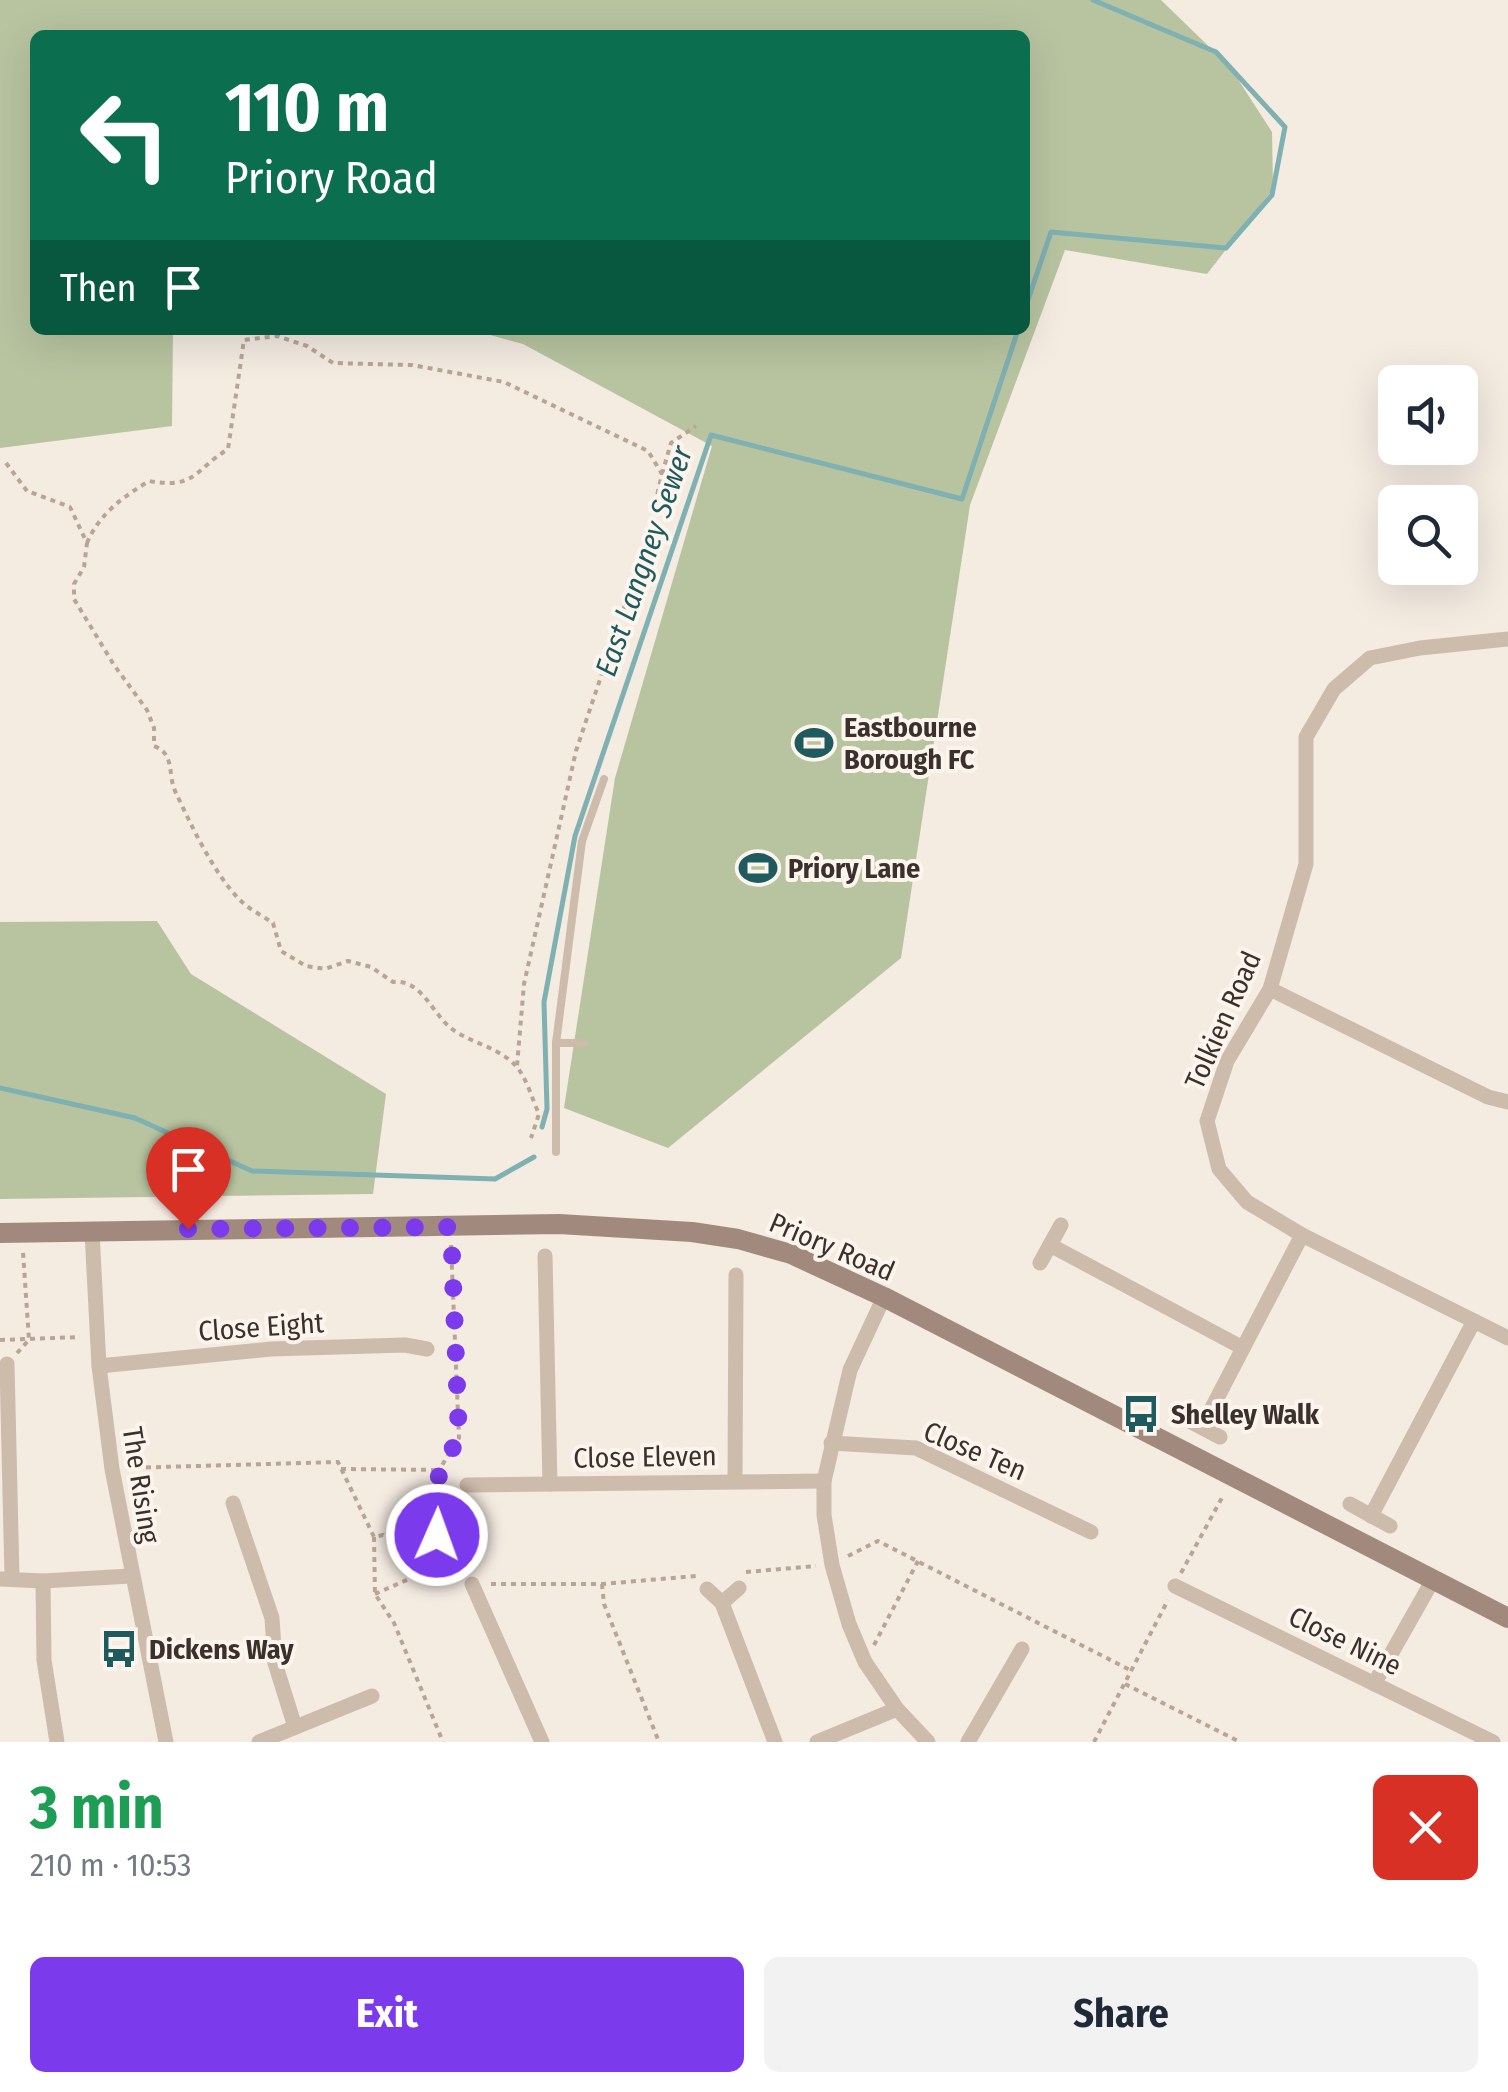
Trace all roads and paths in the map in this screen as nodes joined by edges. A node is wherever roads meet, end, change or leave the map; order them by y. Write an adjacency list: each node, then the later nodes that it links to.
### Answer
1 (696, 426): 3 (path)
2 (6, 463): 4 (path)
3 (662, 474): 4 (path); 10 (path)
4 (88, 543): 10 (path)
5 (1508, 640): 7 (street, Tolkien Road)
6 (604, 779): 8 (lane)
7 (1270, 989): 11 (street); 19 (street, Tolkien Road)
8 (556, 1043): 9 (lane); 13 (lane)
9 (584, 1043)
10 (518, 1066): 12 (path)
11 (1508, 1102)
12 (531, 1138)
13 (556, 1152)
14 (1061, 1224): 20 (street)
15 (451, 1227): 17 (street, Priory Road); 24 (street, Priory Road); 40 (path)
16 (22, 1232): 17 (street, Priory Road); 18 (street, Priory Road); 29 (path)
17 (92, 1232): 26 (street, The Rising)
18 (0, 1233)
19 (1302, 1235): 25 (street, Tolkien Road); 30 (street)
20 (1050, 1245): 22 (street); 30 (street)
21 (545, 1256): 44 (street)
22 (1040, 1263)
23 (736, 1274): 42 (street)
24 (884, 1297): 37 (street); 41 (street, Priory Road)
25 (1474, 1321): 27 (street, Tolkien Road); 48 (street)
26 (98, 1336): 29 (path); 33 (street, The Rising)
27 (1508, 1338)
28 (0, 1340): 29 (path)
29 (28, 1340): 32 (path)
30 (1243, 1348): 35 (street)
31 (427, 1350): 33 (street, Close Eight)
32 (7, 1364): 56 (street)
33 (98, 1366): 38 (street, The Rising)
34 (1180, 1416): 35 (street)
35 (1202, 1427): 36 (street)
36 (1220, 1436)
37 (832, 1444): 43 (street); 50 (street, Close Ten)
38 (112, 1469): 39 (path); 55 (street, The Rising)
39 (341, 1469): 40 (path); 51 (path)
40 (439, 1470): 54 (path)
41 (1234, 1477): 57 (street, Priory Road); 63 (path)
42 (735, 1480): 43 (street, Close Eleven); 44 (street, Close Eleven)
43 (824, 1481): 53 (street)
44 (550, 1484): 45 (street, Close Eleven)
45 (467, 1485)
46 (233, 1503): 74 (street)
47 (1350, 1504): 48 (street)
48 (1371, 1516): 49 (street)
49 (1390, 1526)
50 (1091, 1532)
51 (374, 1537): 54 (path); 64 (path)
52 (918, 1560): 53 (path); 68 (path); 69 (path)
53 (832, 1565): 58 (path); 68 (street)
54 (436, 1567): 61 (path); 64 (path)
55 (131, 1576): 59 (street); 76 (street, The Rising)
56 (6, 1578): 59 (street)
57 (1434, 1578): 66 (street, Priory Road); 71 (street)
58 (737, 1581): 65 (street)
59 (43, 1582): 75 (street)
60 (702, 1583): 62 (path); 65 (street)
61 (472, 1584): 62 (path); 79 (street)
62 (602, 1584): 80 (path)
63 (1175, 1586): 69 (path); 71 (street, Close Nine)
64 (375, 1594): 78 (path)
65 (722, 1603): 81 (street)
66 (1508, 1618)
67 (1022, 1650): 84 (street)
68 (866, 1662): 73 (street)
69 (1132, 1671): 70 (path)
70 (1124, 1684): 85 (path); 86 (path)
71 (1374, 1684): 87 (street, Close Nine)
72 (372, 1696): 74 (street)
73 (896, 1710): 82 (street); 83 (street)
74 (295, 1728): 77 (street)
75 (56, 1742)
76 (166, 1742)
77 (259, 1742)
78 (443, 1742)
79 (542, 1742)
80 (659, 1742)
81 (776, 1742)
82 (818, 1742)
83 (928, 1742)
84 (968, 1742)
85 (1094, 1742)
86 (1240, 1742)
87 (1493, 1742)

